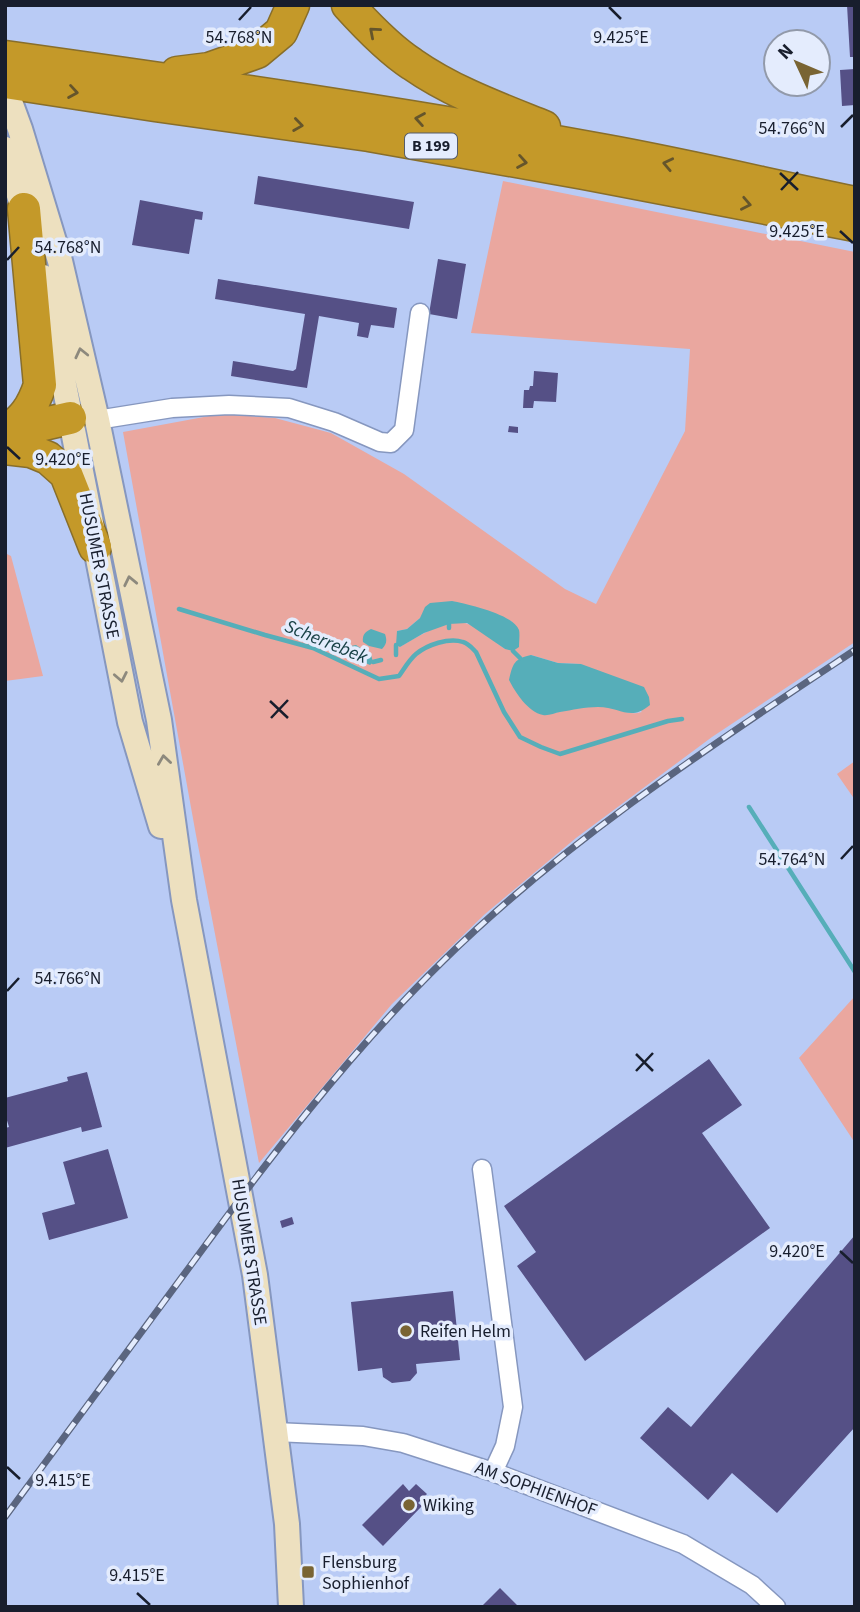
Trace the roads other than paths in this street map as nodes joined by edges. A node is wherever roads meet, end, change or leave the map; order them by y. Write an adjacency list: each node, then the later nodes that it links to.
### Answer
1 (293, 5): 4 (highway)
2 (348, 5): 8 (highway, one-way to 2)
3 (5, 58): 4 (highway, B 199)
4 (144, 76): 8 (highway, B 199, one-way to 4)
5 (5, 82): 11 (highway, B 199, one-way to 11)
6 (5, 88): 13 (main road, HUSUMER STRASSE, one-way to 6)
7 (5, 149): 10 (main road, HUSUMER STRASSE)
8 (608, 151): 9 (highway, B 199, one-way to 8)
9 (855, 203)
10 (24, 209): 13 (main road, HUSUMER STRASSE); 14 (highway)
11 (855, 225)
12 (421, 313): 13 (street)
13 (80, 424): 14 (highway); 15 (main road, HUSUMER STRASSE); 16 (main road, HUSUMER STRASSE, one-way to 13)
14 (6, 440): 15 (highway)
15 (95, 547): 16 (main road, HUSUMER STRASSE, one-way to 16)
16 (184, 900): 18 (main road, HUSUMER STRASSE)
17 (482, 1169): 19 (street)
18 (275, 1432): 19 (street, AM SOPHIENHOF); 20 (main road, HUSUMER STRASSE)
19 (493, 1472): 21 (street, AM SOPHIENHOF)
20 (291, 1607)
21 (776, 1607)

